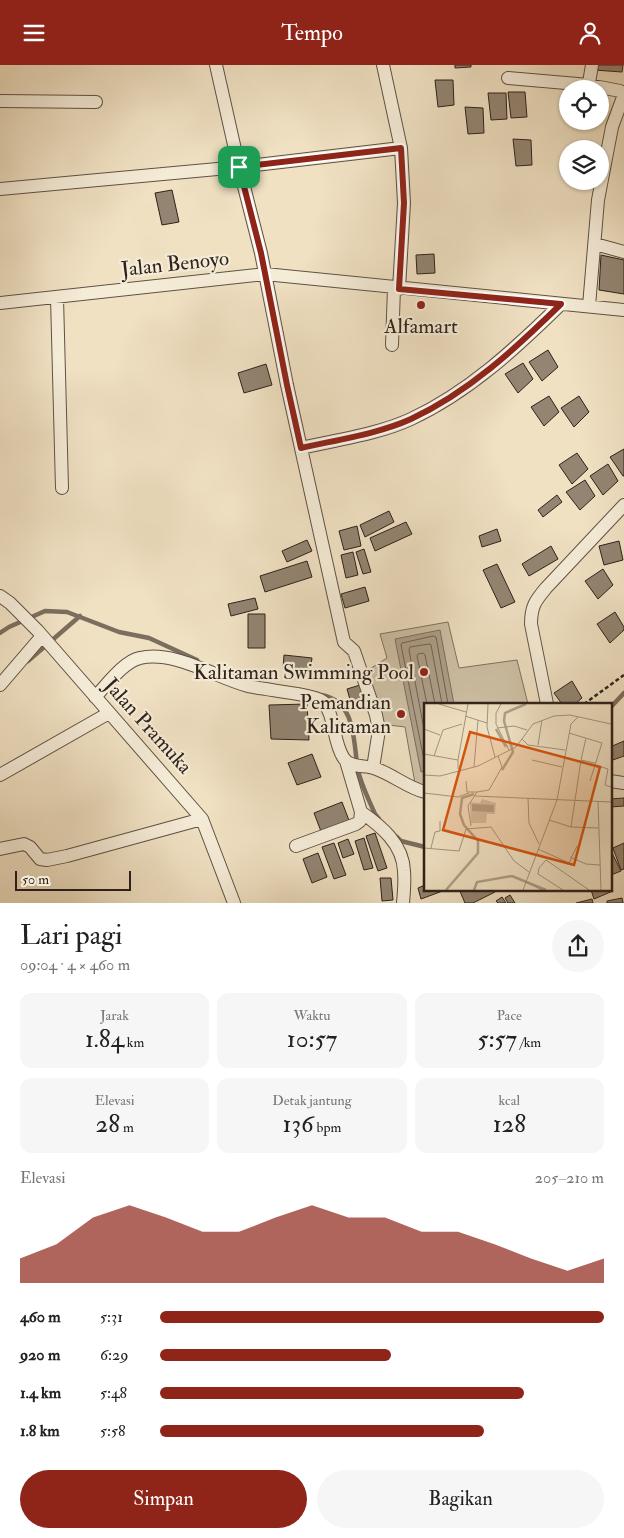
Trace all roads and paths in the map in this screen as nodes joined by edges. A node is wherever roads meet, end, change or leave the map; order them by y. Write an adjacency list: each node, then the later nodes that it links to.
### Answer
1 (216, 65): 11 (street)
2 (383, 65): 10 (street)
3 (592, 65): 5 (street)
4 (508, 78): 6 (street)
5 (589, 80)
6 (559, 84)
7 (609, 90): 13 (street)
8 (0, 101): 9 (street)
9 (96, 102)
10 (401, 148): 11 (street); 16 (street)
11 (239, 167): 12 (street); 15 (street)
12 (0, 189)
13 (595, 244): 14 (street); 20 (street)
14 (624, 252)
15 (265, 274): 16 (street, Jalan Benoyo); 17 (street, Jalan Benoyo); 23 (street)
16 (396, 288): 19 (street, Jalan Benoyo); 22 (street)
17 (57, 298): 18 (street, Jalan Benoyo); 24 (street)
18 (0, 303)
19 (561, 304): 20 (street, Jalan Benoyo); 23 (street)
20 (588, 306): 21 (street, Jalan Benoyo)
21 (624, 310)
22 (392, 345)
23 (301, 448): 34 (street)
24 (62, 488)
25 (624, 505): 31 (street)
26 (5, 599): 27 (street, Jalan Pramuka)
27 (42, 635): 29 (street); 30 (street, Jalan Pramuka)
28 (624, 675): 32 (path)
29 (0, 685)
30 (95, 697): 33 (street, Jalan Pramuka); 34 (street)
31 (547, 703)
32 (585, 703)
33 (110, 713): 35 (street); 38 (street, Jalan Pramuka)
34 (358, 765): 36 (street); 37 (street)
35 (0, 775)
36 (424, 792)
37 (361, 812): 39 (street); 42 (street)
38 (202, 819): 40 (street); 41 (street, Jalan Pramuka)
39 (296, 845)
40 (0, 849)
41 (234, 903)
42 (403, 903)

